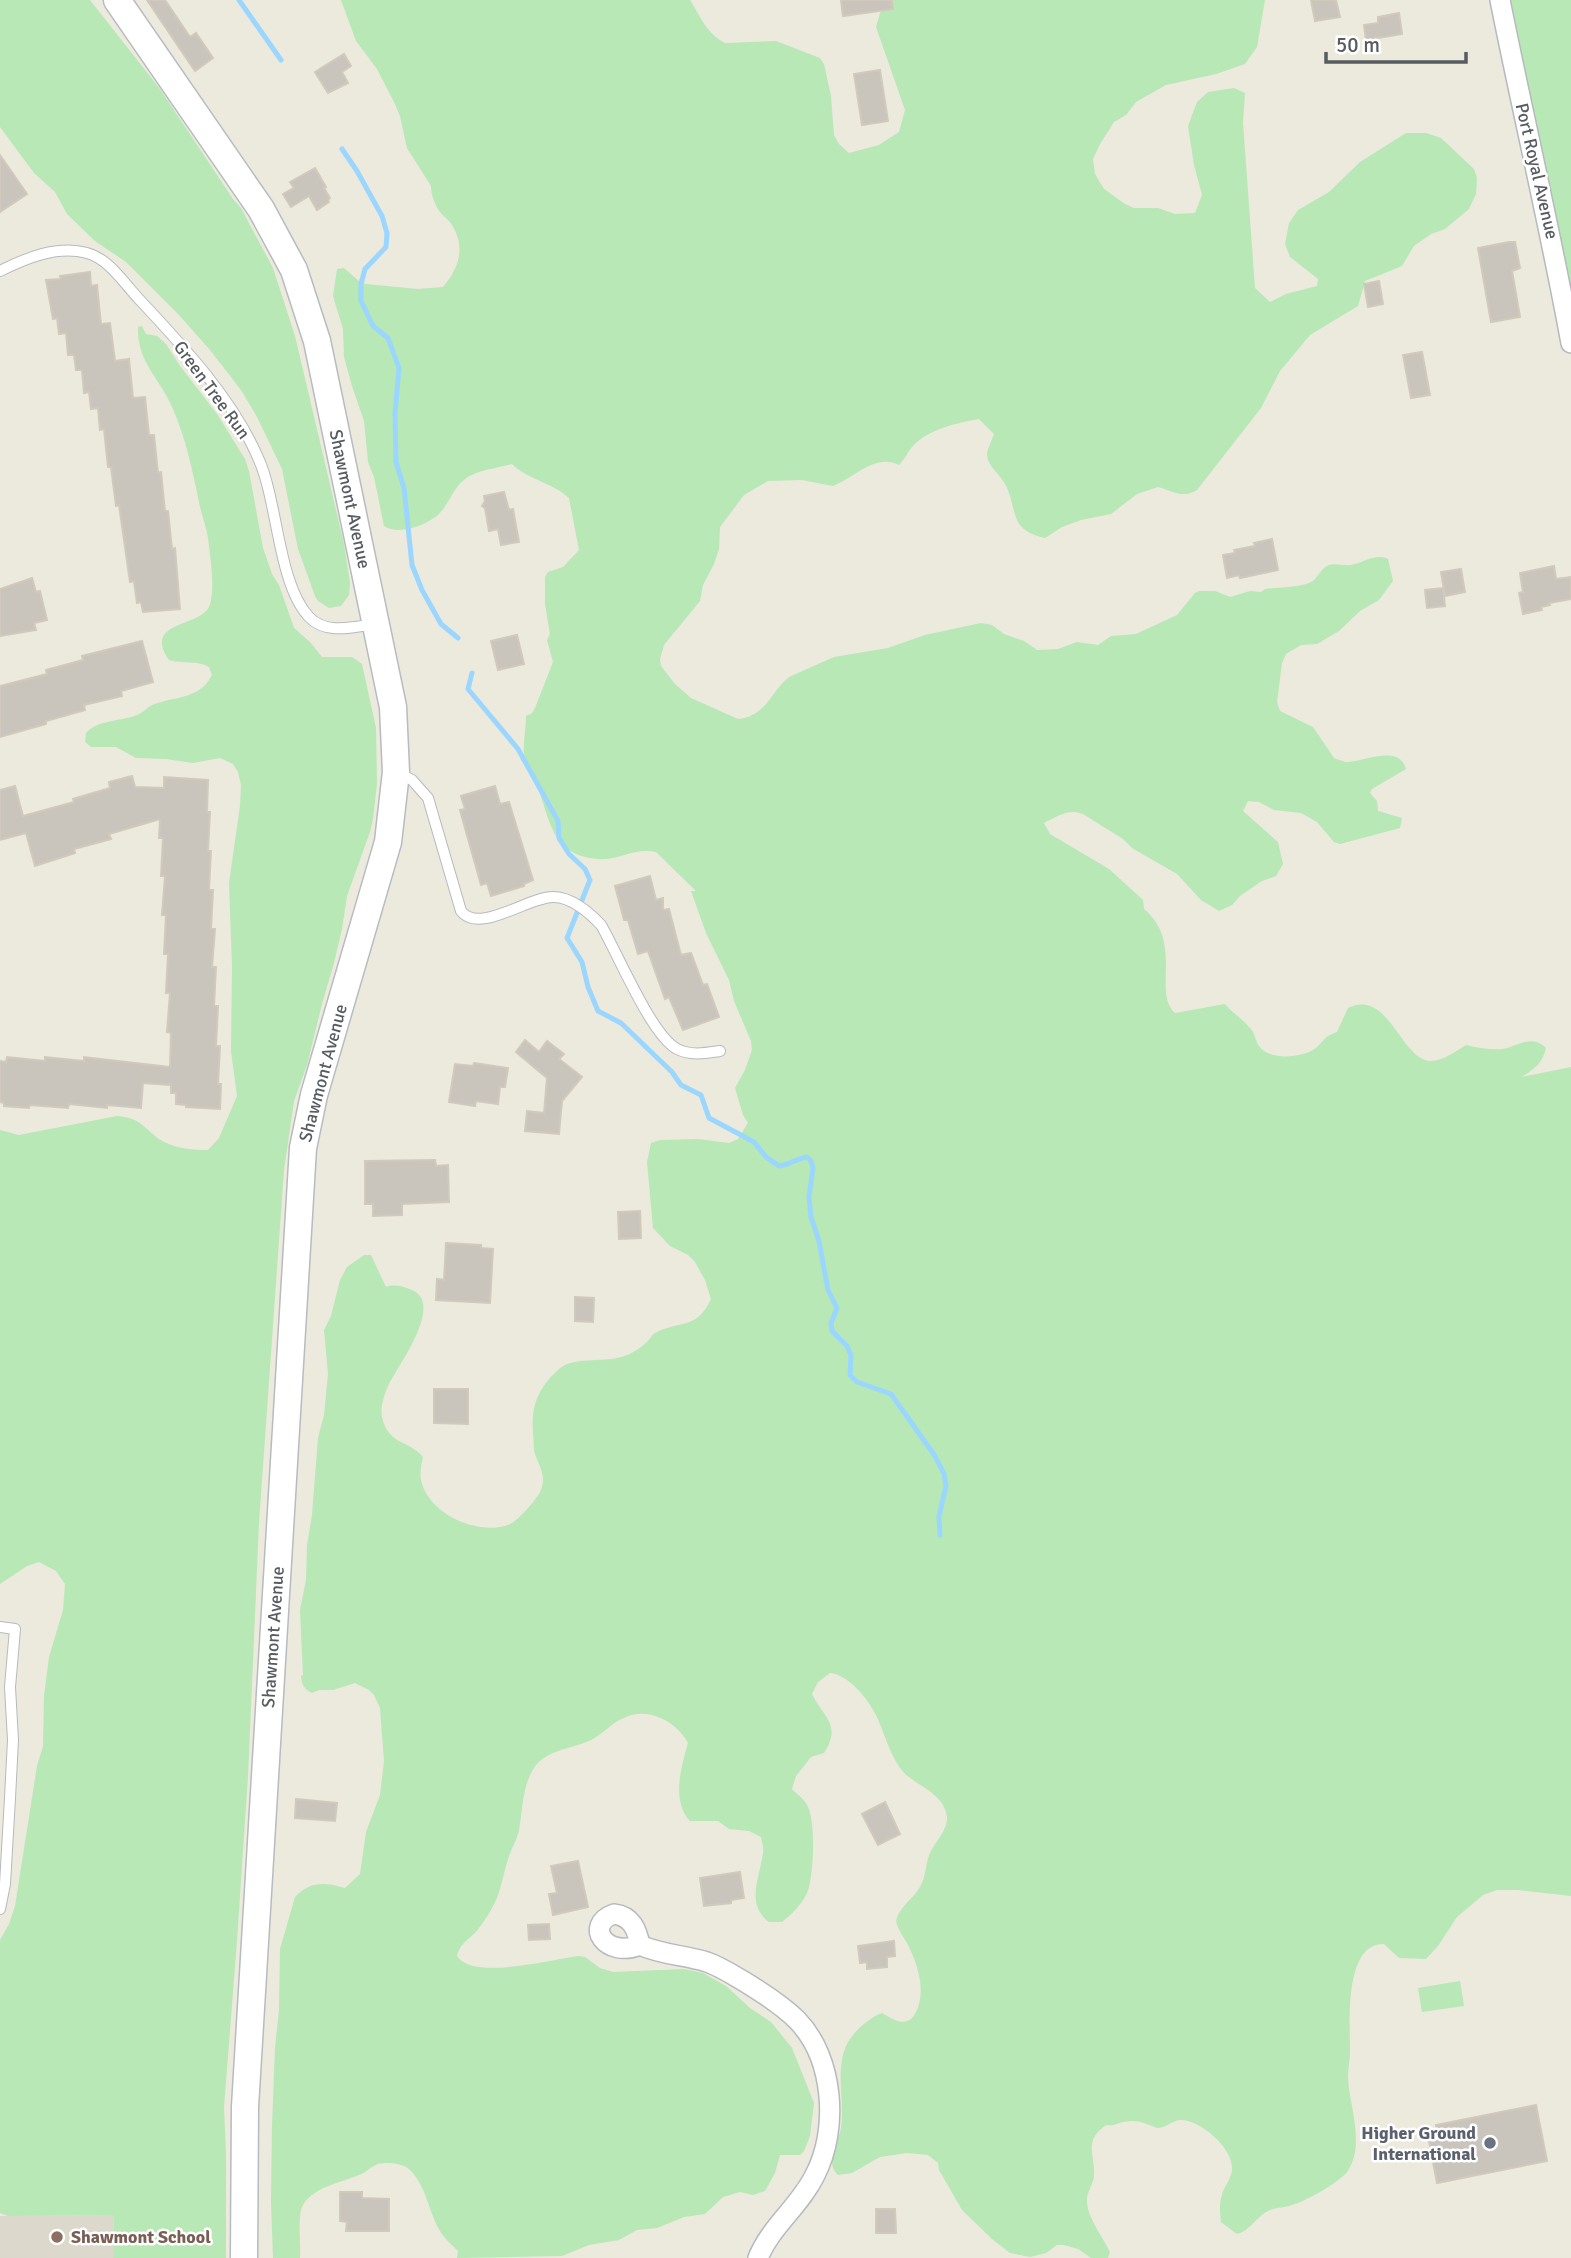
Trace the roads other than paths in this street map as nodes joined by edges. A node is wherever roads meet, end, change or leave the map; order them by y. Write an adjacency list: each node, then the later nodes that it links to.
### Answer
1 (117, 0): 5 (main road, Shawmont Avenue)
2 (1500, 0): 4 (street, Port Royal Avenue)
3 (0, 271): 5 (lane, Green Tree Run)
4 (1571, 343)
5 (375, 624): 6 (main road, Shawmont Avenue)
6 (396, 772): 7 (lane); 11 (main road, Shawmont Avenue)
7 (720, 1051)
8 (0, 1627): 9 (lane)
9 (0, 1909)
10 (640, 1945): 12 (street)
11 (244, 2258)
12 (758, 2258)

